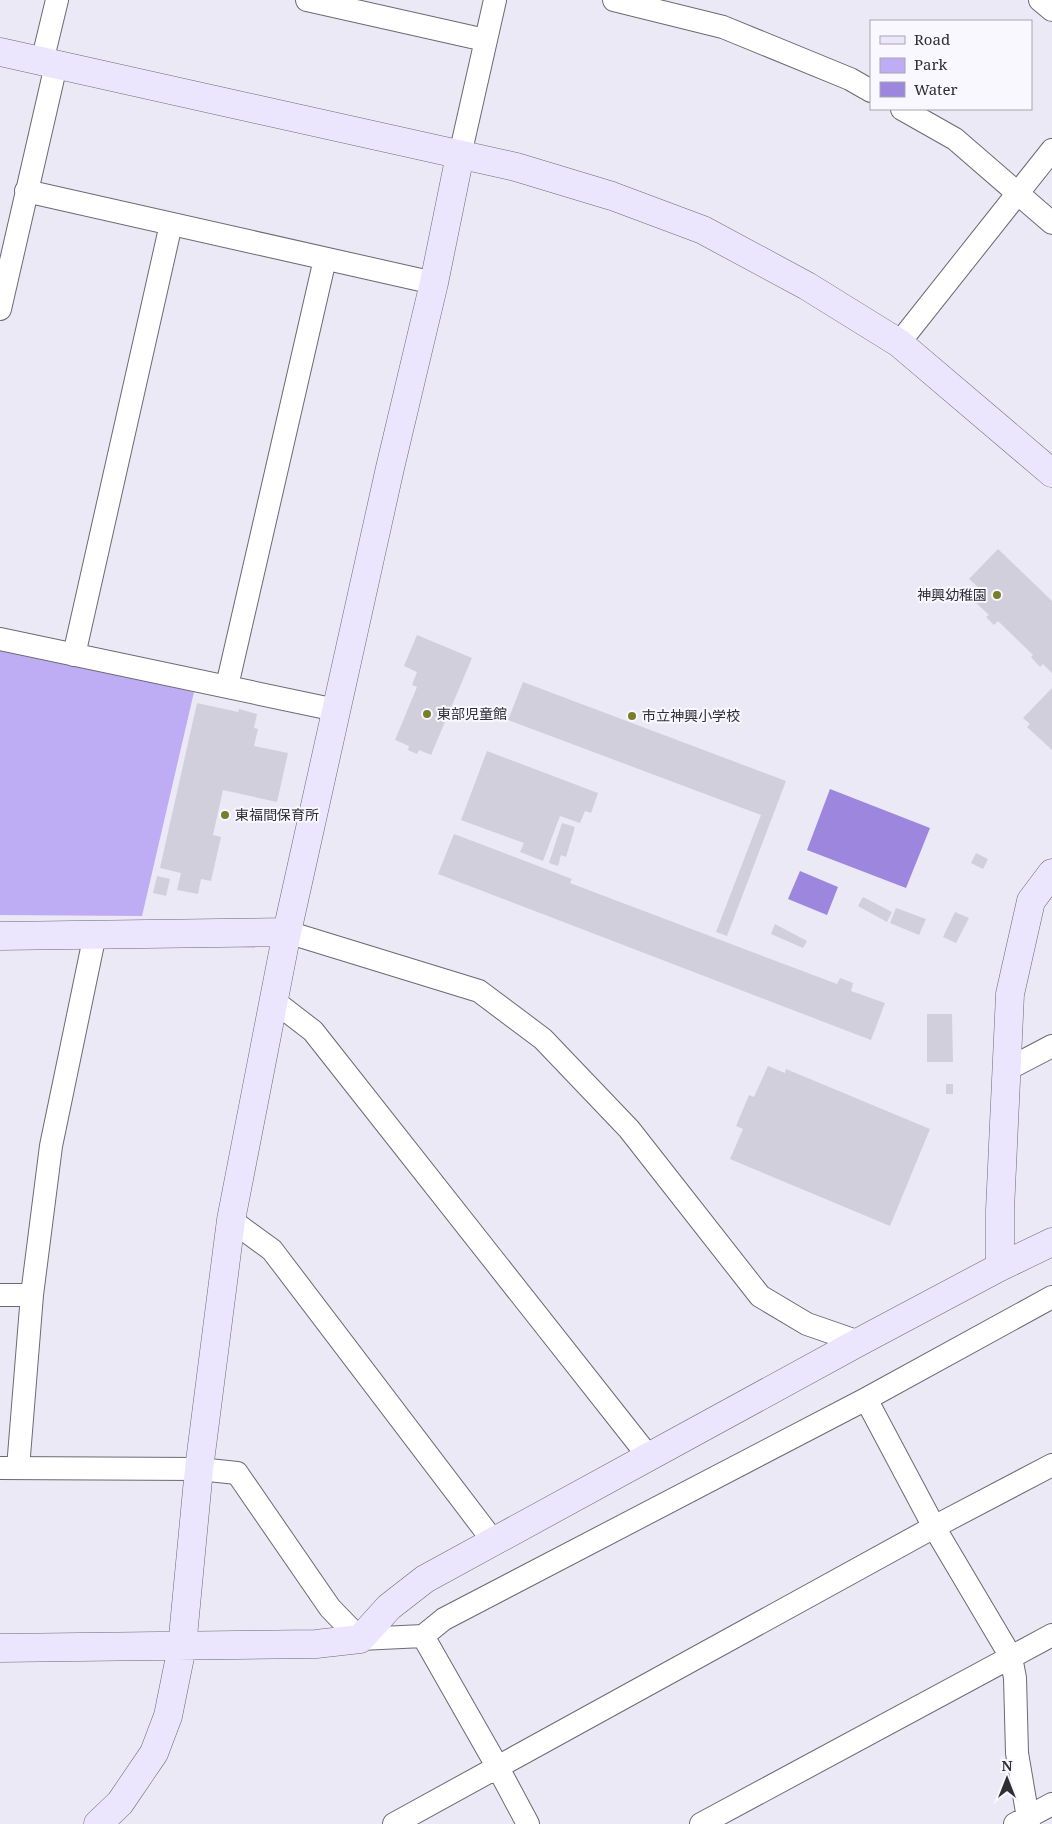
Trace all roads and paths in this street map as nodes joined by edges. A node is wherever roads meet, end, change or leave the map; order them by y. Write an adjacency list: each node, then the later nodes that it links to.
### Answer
1 (57, 0): 9 (street)
2 (307, 0): 7 (street)
3 (496, 0): 7 (street)
4 (614, 0): 10 (street)
5 (1040, 0): 6 (street)
6 (1052, 10)
7 (485, 40): 13 (street)
8 (0, 52): 9 (street)
9 (49, 63): 13 (street); 14 (street)
10 (870, 89)
11 (904, 110): 15 (street)
12 (1052, 150): 15 (street)
13 (460, 155): 19 (street); 21 (street)
14 (26, 191): 17 (street); 20 (street)
15 (1019, 194): 16 (street); 21 (street)
16 (1052, 223)
17 (171, 224): 18 (street); 24 (street)
18 (324, 258): 19 (street); 25 (street)
19 (434, 283): 26 (street)
20 (0, 309)
21 (899, 343): 22 (street)
22 (1052, 473)
23 (0, 638): 24 (street)
24 (74, 655): 25 (street)
25 (227, 686): 26 (street)
26 (336, 710): 28 (street)
27 (1052, 873): 33 (street)
28 (287, 932): 29 (street); 31 (street); 40 (street)
29 (95, 934): 30 (street); 38 (street)
30 (0, 936)
31 (274, 1001): 34 (street); 42 (street)
32 (1052, 1046): 33 (street)
33 (1006, 1070): 36 (street)
34 (231, 1220): 45 (street); 47 (street)
35 (1052, 1242): 36 (street)
36 (1000, 1267): 40 (street)
37 (0, 1295): 38 (street)
38 (32, 1295): 44 (street)
39 (1052, 1297): 41 (street)
40 (860, 1342): 42 (street)
41 (866, 1399): 46 (street); 49 (street)
42 (648, 1457): 47 (street)
43 (1052, 1465): 46 (street)
44 (9, 1468): 45 (street)
45 (199, 1469): 50 (street); 51 (street)
46 (934, 1527): 53 (street); 54 (street)
47 (494, 1542): 50 (street)
48 (1052, 1635): 53 (street)
49 (423, 1636): 50 (street); 54 (street)
50 (360, 1639): 51 (street)
51 (182, 1647): 52 (street); 57 (street)
52 (0, 1648)
53 (1011, 1658): 56 (street); 60 (street)
54 (497, 1766): 58 (street); 59 (street)
55 (1052, 1804): 56 (street)
56 (1024, 1822)
57 (98, 1824)
58 (394, 1824)
59 (528, 1824)
60 (701, 1824)

